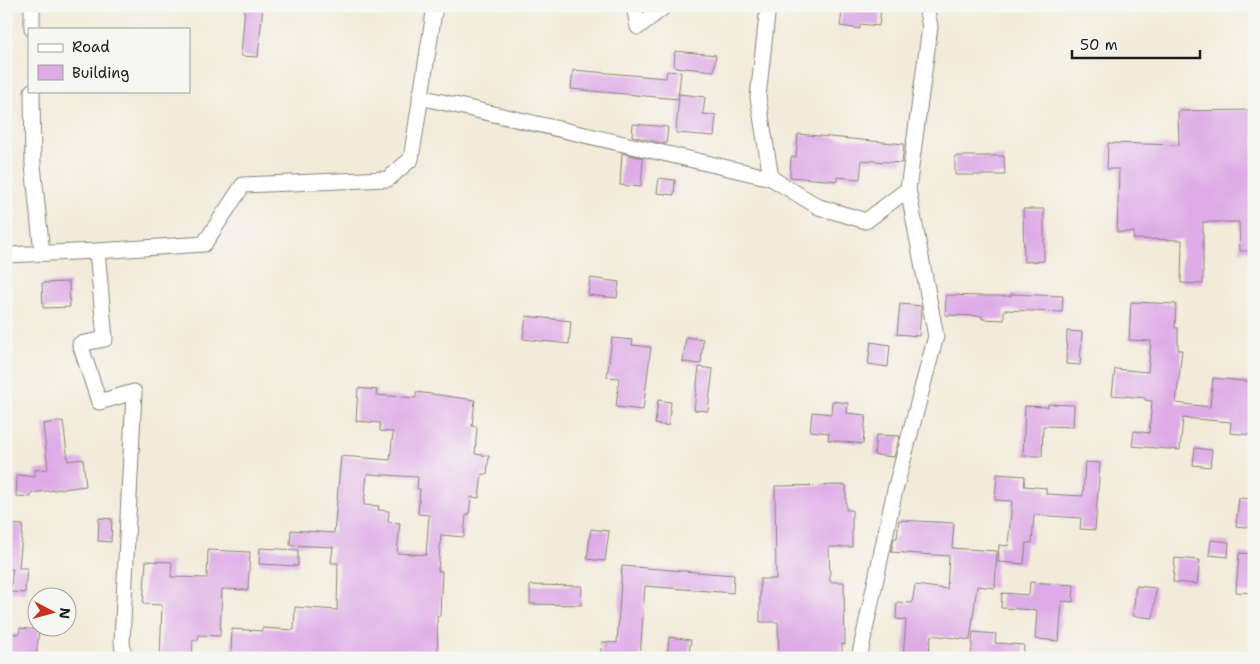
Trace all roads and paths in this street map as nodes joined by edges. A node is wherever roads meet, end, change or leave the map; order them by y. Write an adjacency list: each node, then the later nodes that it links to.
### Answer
1 (32, 6): 7 (street)
2 (435, 6): 9 (street)
3 (634, 6): 4 (street)
4 (665, 6)
5 (768, 6): 10 (street)
6 (926, 6): 11 (street)
7 (32, 28)
8 (32, 92): 13 (street)
9 (420, 97): 10 (street); 12 (street)
10 (771, 178): 11 (street)
11 (908, 189): 16 (street)
12 (97, 251): 13 (street); 15 (street)
13 (42, 253): 14 (street)
14 (6, 255)
15 (124, 658)
16 (860, 658)

